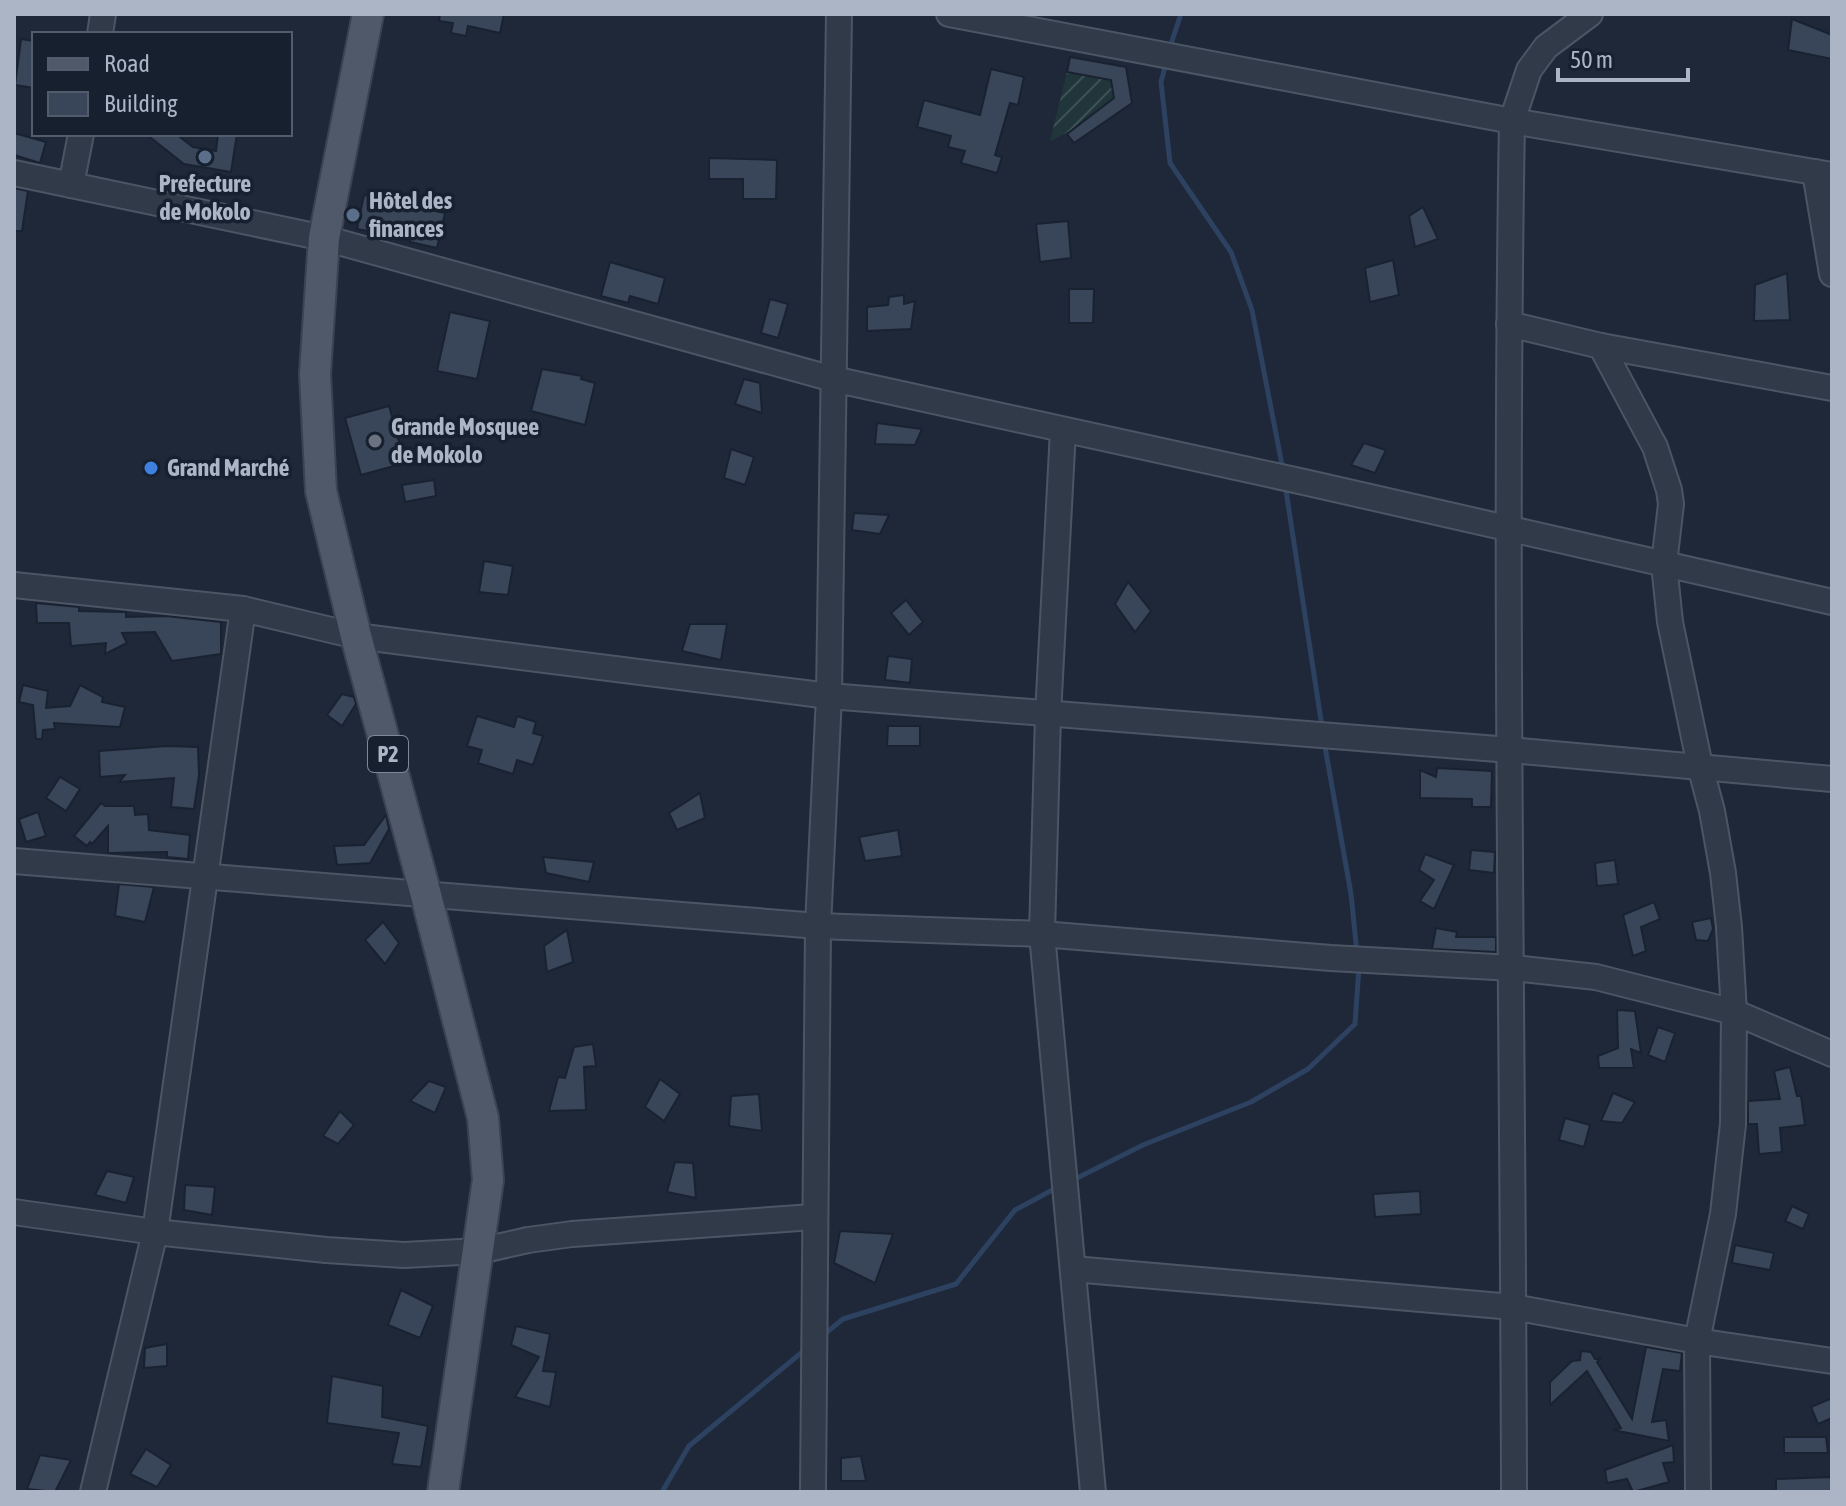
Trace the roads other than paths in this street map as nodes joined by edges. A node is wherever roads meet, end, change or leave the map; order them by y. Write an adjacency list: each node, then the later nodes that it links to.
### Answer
1 (368, 14): 10 (main road, P2)
2 (839, 14): 14 (street)
3 (949, 14): 5 (street)
4 (1590, 14): 5 (street)
5 (1512, 121): 8 (street); 12 (street)
6 (81, 136): 9 (street)
7 (14, 173): 9 (street)
8 (1823, 173): 11 (street)
9 (71, 185): 10 (street)
10 (324, 238): 14 (street); 22 (main road, P2)
11 (1832, 274)
12 (1509, 324): 13 (street); 17 (street)
13 (1601, 346): 15 (street); 18 (street)
14 (833, 379): 16 (street); 23 (street)
15 (1832, 388)
16 (1063, 430): 17 (street); 24 (street)
17 (1507, 529): 18 (street); 25 (street)
18 (1664, 564): 20 (street); 26 (street)
19 (14, 585): 21 (street)
20 (1832, 602)
21 (243, 609): 22 (street); 29 (street)
22 (356, 636): 23 (street); 30 (main road, P2)
23 (829, 696): 24 (street); 31 (street)
24 (1048, 715): 25 (street); 32 (street)
25 (1510, 750): 26 (street); 33 (street)
26 (1700, 766): 27 (street); 34 (street)
27 (1832, 779)
28 (14, 861): 29 (street)
29 (204, 877): 30 (street); 38 (street)
30 (426, 895): 31 (street); 39 (main road, P2)
31 (818, 926): 32 (street); 37 (street)
32 (1042, 934): 33 (street); 40 (street)
33 (1513, 968): 34 (street); 41 (street)
34 (1734, 1012): 35 (street); 42 (street)
35 (1832, 1054)
36 (14, 1212): 38 (street)
37 (813, 1217): 39 (street); 46 (street)
38 (155, 1232): 39 (street); 44 (street)
39 (479, 1251): 45 (main road, P2)
40 (1073, 1269): 41 (street); 47 (street)
41 (1513, 1307): 42 (street); 48 (street)
42 (1697, 1341): 43 (street); 49 (street)
43 (1832, 1361)
44 (93, 1492)
45 (443, 1492)
46 (813, 1492)
47 (1093, 1492)
48 (1514, 1492)
49 (1698, 1492)

